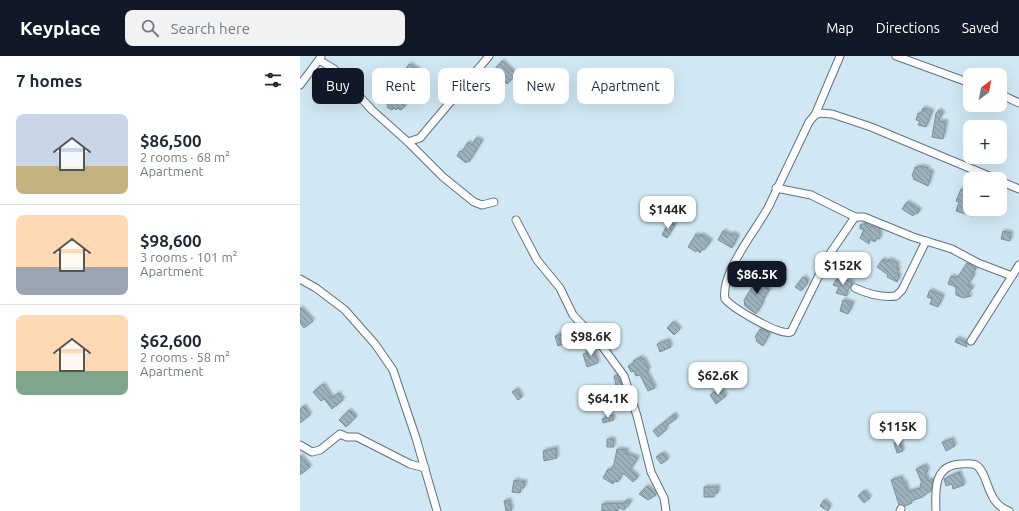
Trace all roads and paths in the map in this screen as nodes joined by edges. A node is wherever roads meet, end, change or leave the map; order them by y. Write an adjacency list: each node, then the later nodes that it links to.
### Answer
1 (489, 56): 11 (street)
2 (840, 56): 10 (street)
3 (896, 56): 6 (street)
4 (320, 58): 5 (street); 11 (street)
5 (302, 76): 7 (street)
6 (963, 80)
7 (300, 85)
8 (1007, 97): 9 (street)
9 (1019, 103)
10 (815, 115): 12 (street); 13 (street)
11 (408, 142): 18 (street)
12 (979, 172)
13 (781, 180): 15 (street); 16 (street)
14 (1007, 184): 17 (street)
15 (776, 188): 16 (street); 19 (street)
16 (785, 189): 19 (street)
17 (1019, 189)
18 (494, 202)
19 (854, 216): 21 (street)
20 (516, 220): 30 (street)
21 (926, 241): 23 (street); 25 (street)
22 (1019, 266): 23 (street)
23 (1012, 276): 26 (street)
24 (300, 279): 28 (street)
25 (855, 288)
26 (971, 341)
27 (300, 445): 28 (street)
28 (425, 468): 29 (street)
29 (437, 511)
30 (666, 511)
31 (936, 511): 32 (street)
32 (1010, 511)

